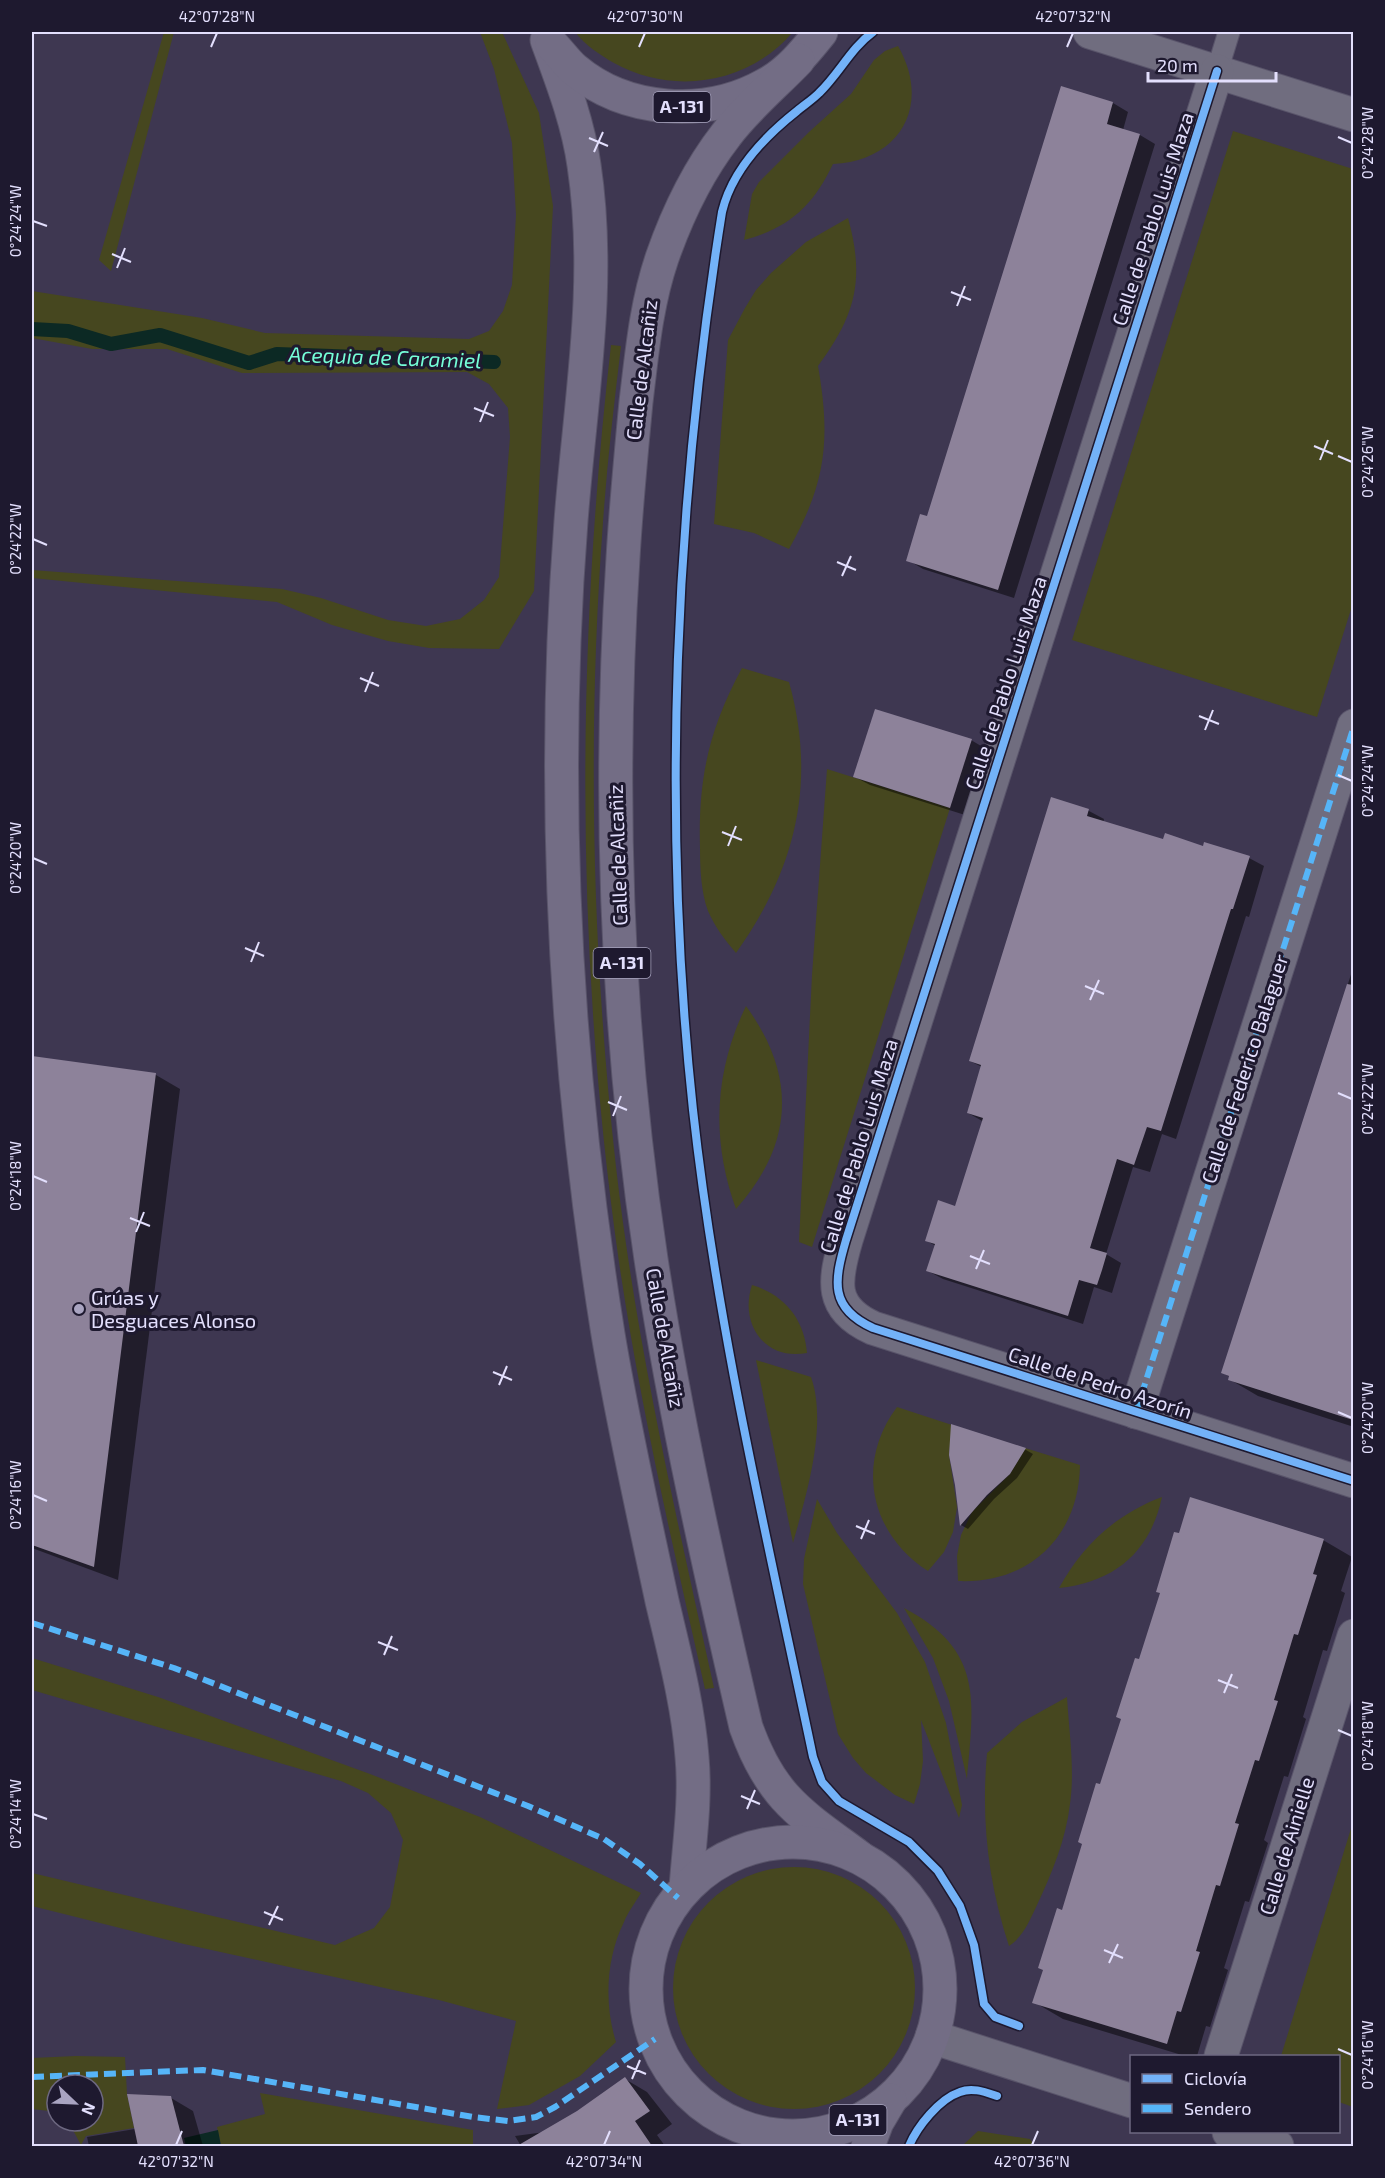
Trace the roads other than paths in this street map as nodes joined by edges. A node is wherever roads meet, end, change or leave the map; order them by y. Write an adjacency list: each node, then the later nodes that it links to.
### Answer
1 (821, 32): 5 (main road, A-131)
2 (1090, 32): 6 (street)
3 (1229, 32): 6 (lane)
4 (545, 36): 5 (main road, A-131); 14 (main road, A-131)
5 (798, 60): 13 (main road, Calle de Alcañiz / A-131)
6 (1216, 71): 7 (street); 9 (street, Calle de Pablo Luis Maza)
7 (1353, 115)
8 (1353, 726): 10 (street, Calle de Federico Balaguer)
9 (843, 1305): 10 (street, Calle de Pedro Azorín)
10 (1136, 1412): 11 (street, Calle de Pedro Azorín)
11 (1353, 1481)
12 (1353, 1636): 16 (street, Calle de Ainielle)
13 (859, 1857): 14 (main road, A-131); 15 (main road, A-131)
14 (686, 1888): 19 (main road, A-131)
15 (932, 2037): 17 (main road, A-131); 18 (street)
16 (1221, 2055)
17 (892, 2098): 19 (main road, A-131); 22 (main road, A-131)
18 (1130, 2101)
19 (714, 2113): 21 (main road, A-131)
20 (1232, 2133): 23 (street)
21 (749, 2146)
22 (868, 2146)
23 (1277, 2146)

